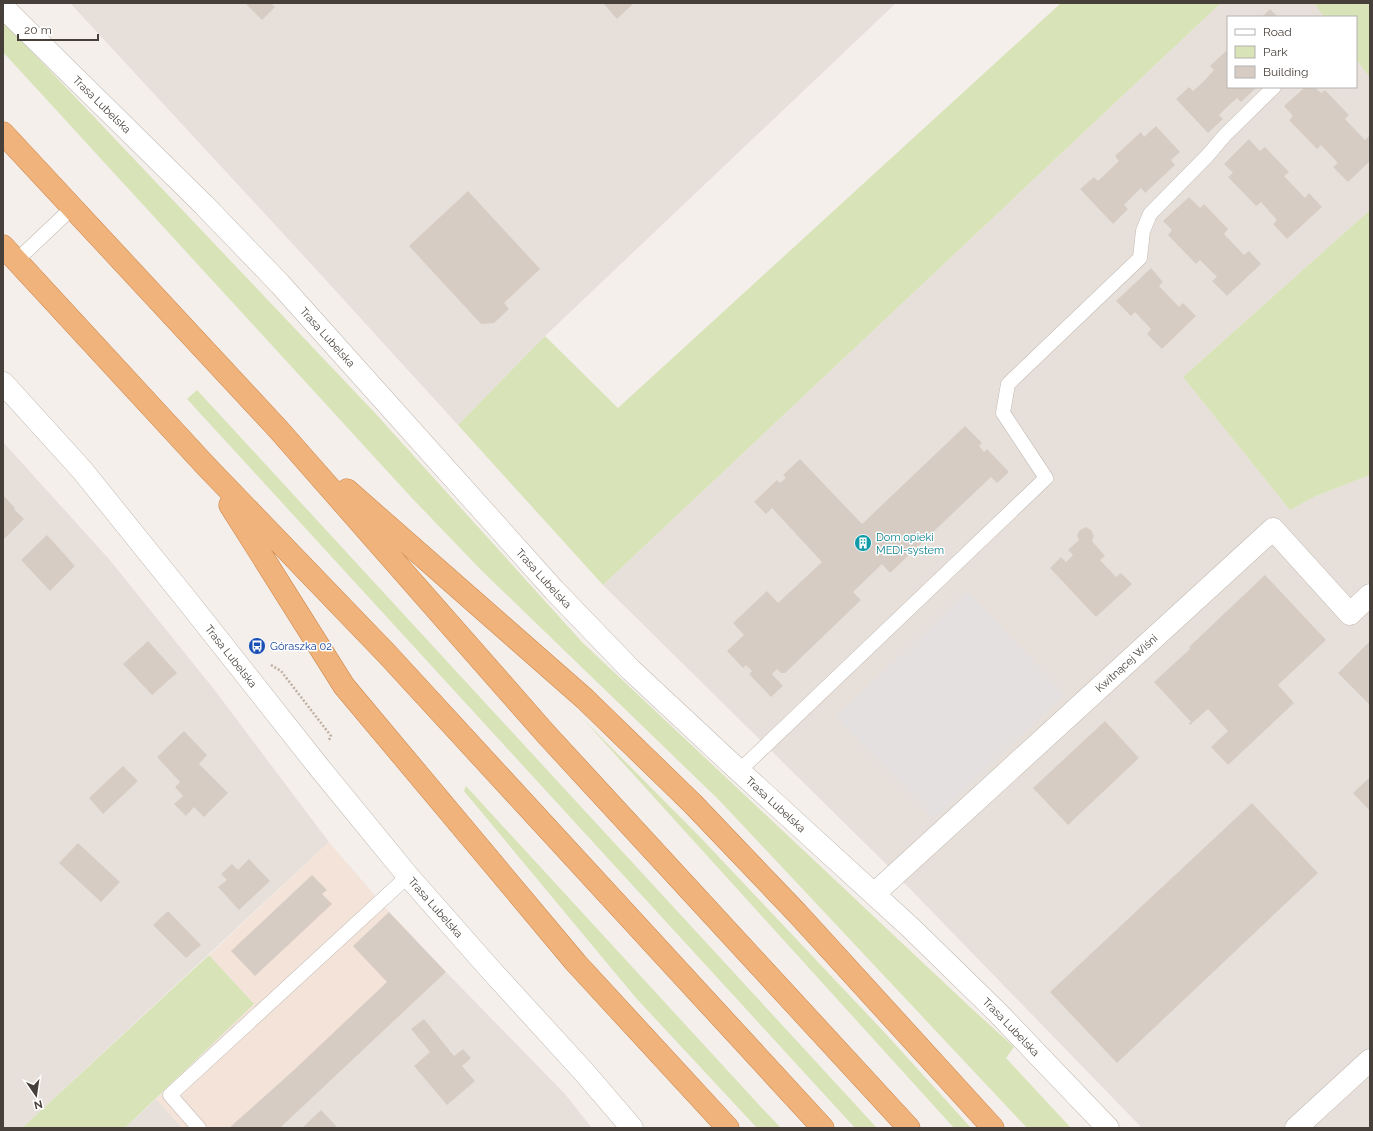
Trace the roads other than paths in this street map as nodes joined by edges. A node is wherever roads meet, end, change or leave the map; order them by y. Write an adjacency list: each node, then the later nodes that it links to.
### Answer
1 (3, 7): 10 (street, Trasa Lubelska)
2 (1273, 88): 10 (lane)
3 (3, 133): 4 (highway)
4 (72, 208): 5 (lane); 7 (highway)
5 (10, 253): 8 (highway)
6 (3, 383): 11 (street, Trasa Lubelska)
7 (278, 429): 18 (highway); 19 (highway)
8 (204, 465): 16 (highway); 17 (highway)
9 (1370, 595): 12 (street, Kwitnącej Wiśni)
10 (739, 771): 12 (street, Trasa Lubelska)
11 (408, 876): 14 (lane); 15 (street, Trasa Lubelska)
12 (874, 894): 20 (street, Trasa Lubelska)
13 (1370, 1060): 21 (street)
14 (199, 1128)
15 (632, 1128)
16 (728, 1128)
17 (823, 1128)
18 (909, 1128)
19 (993, 1128)
20 (1108, 1128)
21 (1296, 1128)

